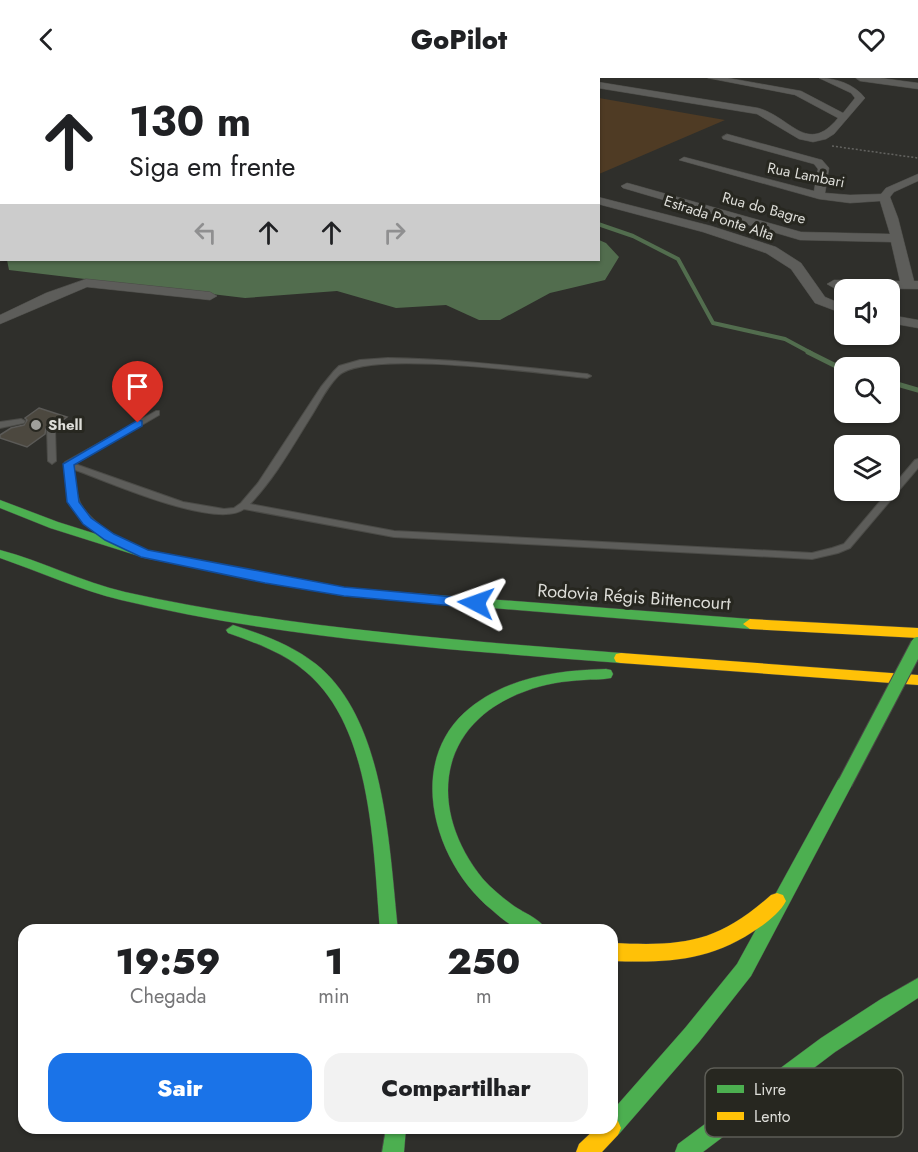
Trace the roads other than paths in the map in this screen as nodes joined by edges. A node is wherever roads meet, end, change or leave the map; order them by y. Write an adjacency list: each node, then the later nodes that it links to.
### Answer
1 (712, 78): 6 (street)
2 (823, 78): 6 (street)
3 (860, 78): 5 (street)
4 (600, 85): 6 (street)
5 (918, 86)
6 (843, 117)
7 (727, 137): 11 (street)
8 (684, 160): 11 (street, Rua Lambari)
9 (918, 177): 12 (street)
10 (627, 186): 14 (street, Rua do Bagre)
11 (819, 196): 12 (street, Rua Lambari)
12 (884, 197): 14 (street)
13 (600, 201): 17 (street, Estrada Ponte Alta)
14 (896, 238): 15 (street)
15 (913, 285)
16 (210, 296): 18 (street)
17 (834, 306)
18 (0, 320)
19 (900, 321): 20 (street)
20 (918, 324)
21 (586, 376): 30 (lane)
22 (156, 413): 28 (lane)
23 (21, 421): 24 (lane)
24 (0, 425)
25 (51, 429): 26 (lane)
26 (52, 460)
27 (918, 462): 30 (lane)
28 (68, 464): 30 (lane); 32 (lane)
29 (0, 504): 32 (main road, Rodovia Régis Bittencourt)
30 (243, 506)
31 (0, 554): 33 (main road)
32 (145, 554): 35 (main road, Rodovia Régis Bittencourt)
33 (160, 605): 40 (main road); 43 (main road)
34 (918, 620): 35 (main road)
35 (841, 629): 36 (main road, Rodovia Régis Bittencourt)
36 (918, 633)
37 (918, 644): 42 (main road, bridge)
38 (623, 674): 44 (main road)
39 (680, 676): 40 (main road)
40 (896, 678): 41 (main road)
41 (918, 680)
42 (790, 886): 45 (main road); 48 (main road)
43 (388, 924)
44 (526, 924)
45 (618, 952)
46 (918, 987): 47 (main road)
47 (795, 1068)
48 (618, 1119)
49 (395, 1134): 52 (main road)
50 (604, 1134): 53 (main road)
51 (705, 1137): 54 (main road)
52 (393, 1152)
53 (587, 1152)
54 (686, 1152)

